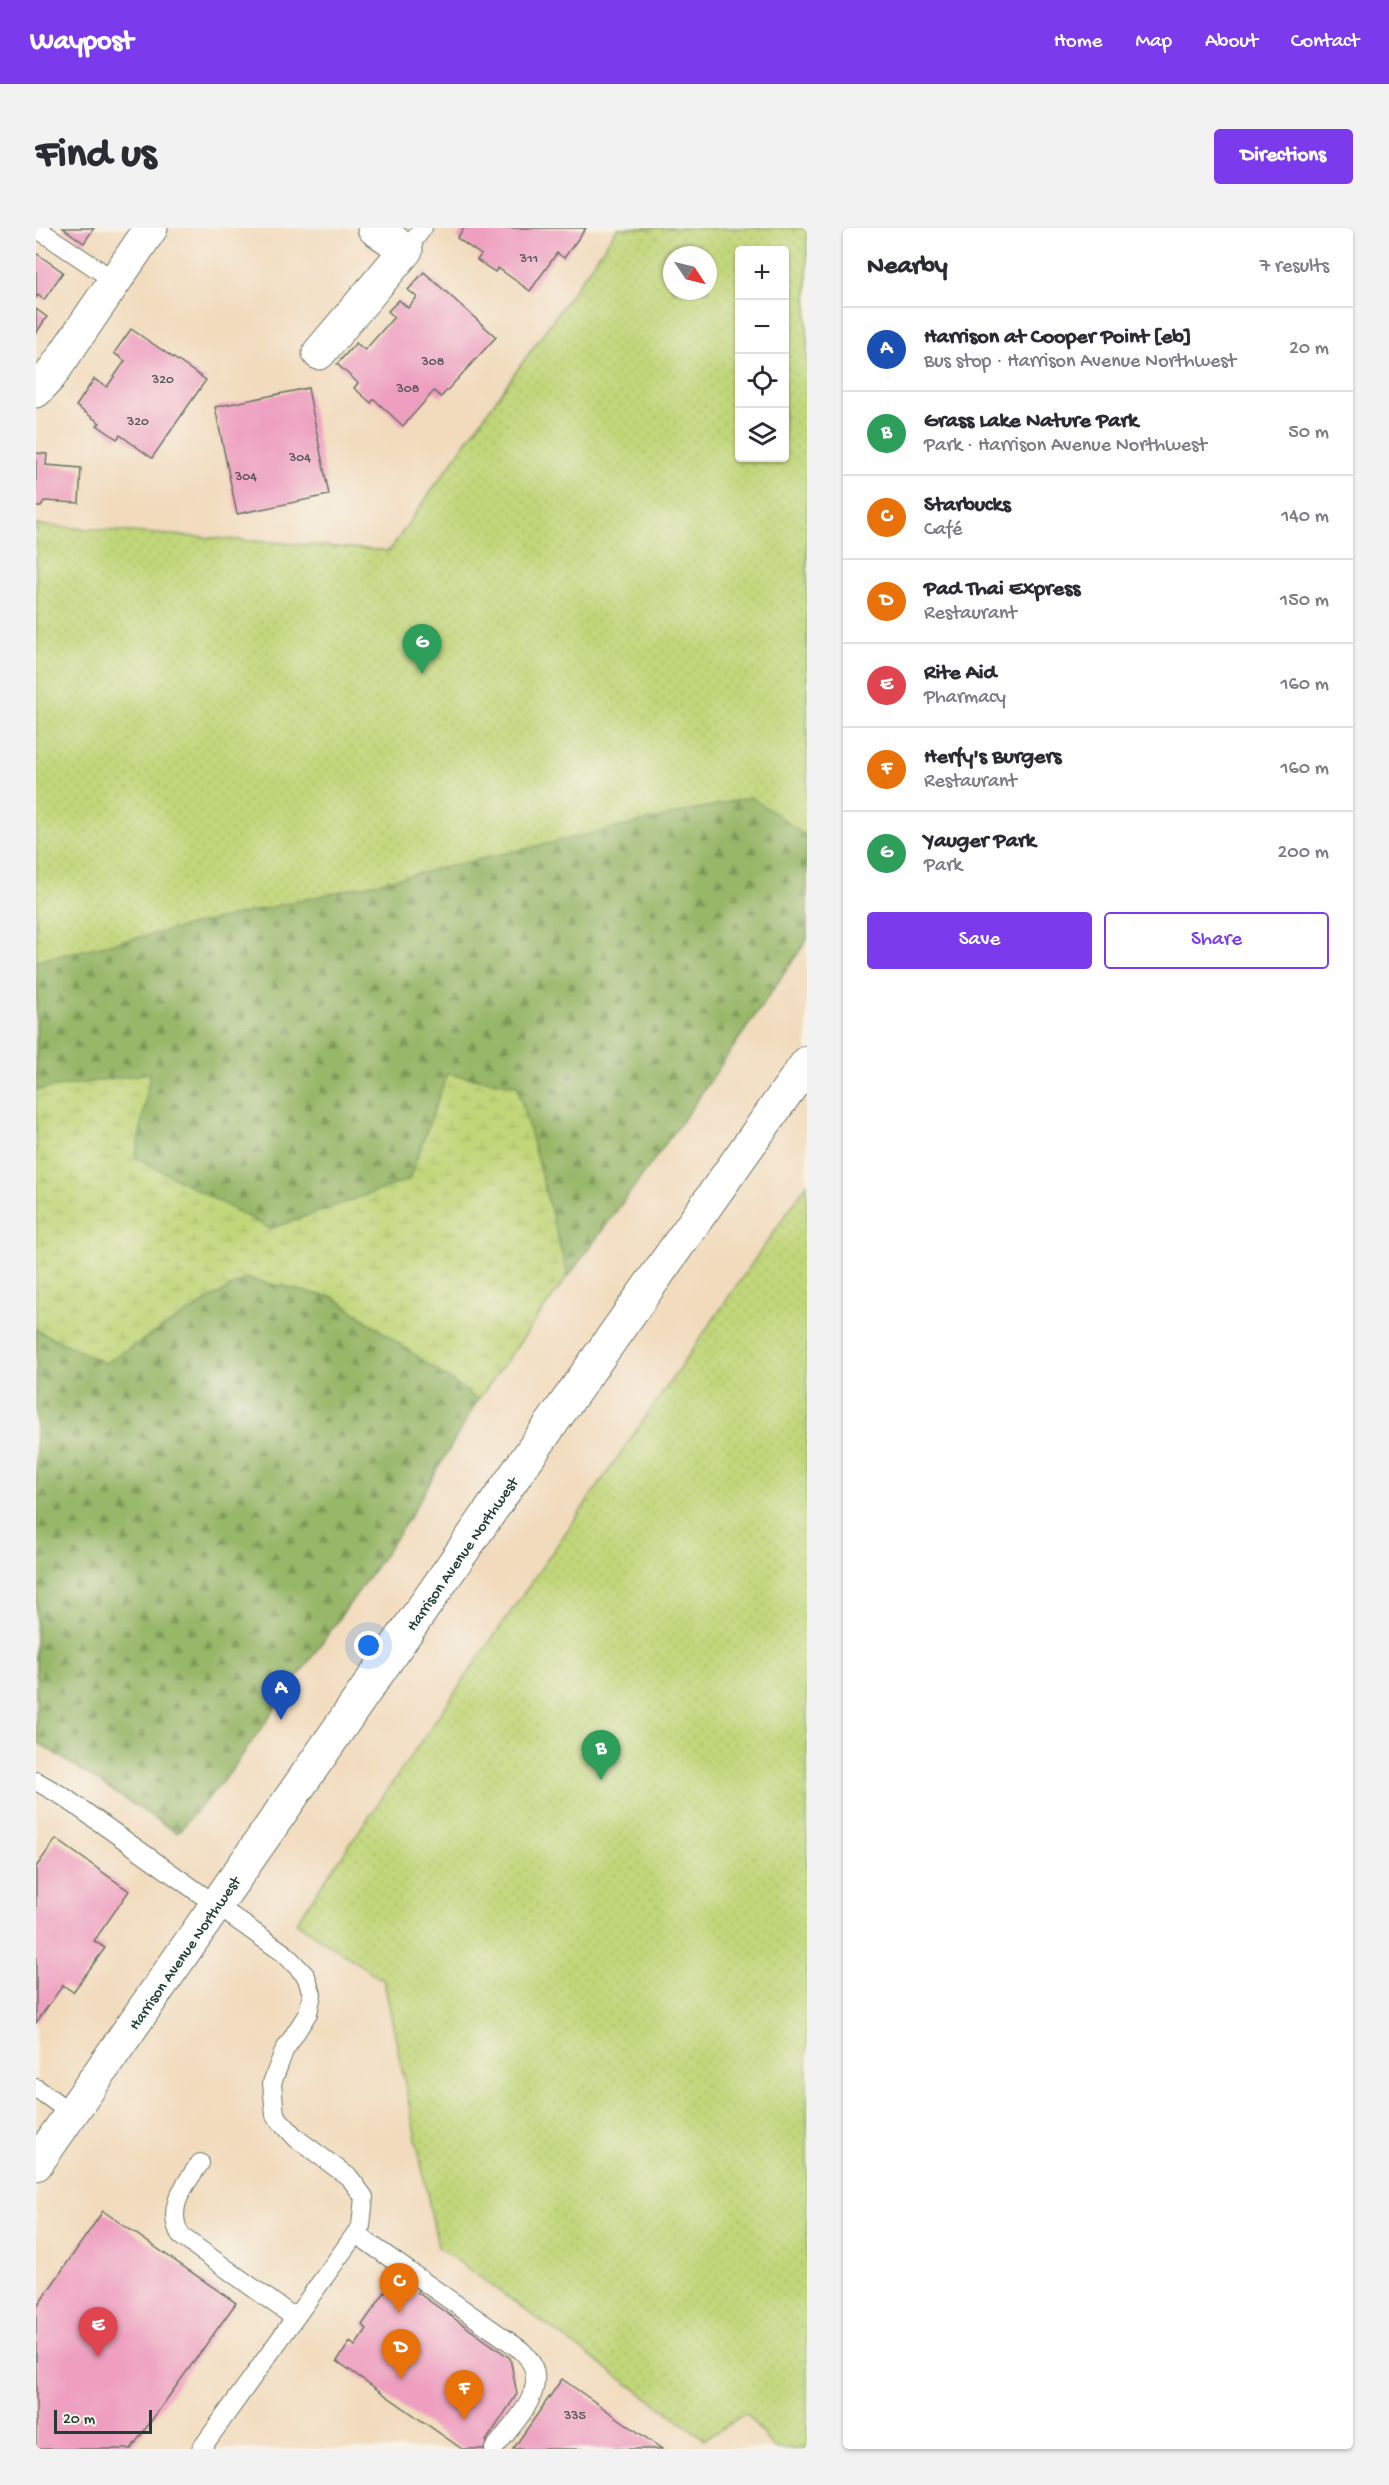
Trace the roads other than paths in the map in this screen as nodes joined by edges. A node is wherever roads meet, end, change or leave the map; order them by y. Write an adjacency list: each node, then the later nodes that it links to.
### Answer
1 (36, 228): 5 (lane)
2 (151, 228): 5 (main road)
3 (374, 228): 4 (main road)
4 (414, 239): 6 (main road)
5 (115, 281): 7 (main road)
6 (319, 353)
7 (36, 391)
8 (807, 1064): 10 (main road, Harrison Avenue Northwest)
9 (36, 1781): 10 (lane)
10 (216, 1906): 12 (main road, Harrison Avenue Northwest); 15 (lane)
11 (36, 2088): 12 (lane)
12 (71, 2113): 14 (main road, Harrison Avenue Northwest)
13 (200, 2163): 16 (lane)
14 (36, 2164)
15 (356, 2234): 16 (lane); 18 (lane)
16 (295, 2318): 17 (lane)
17 (201, 2449)
18 (494, 2449)

